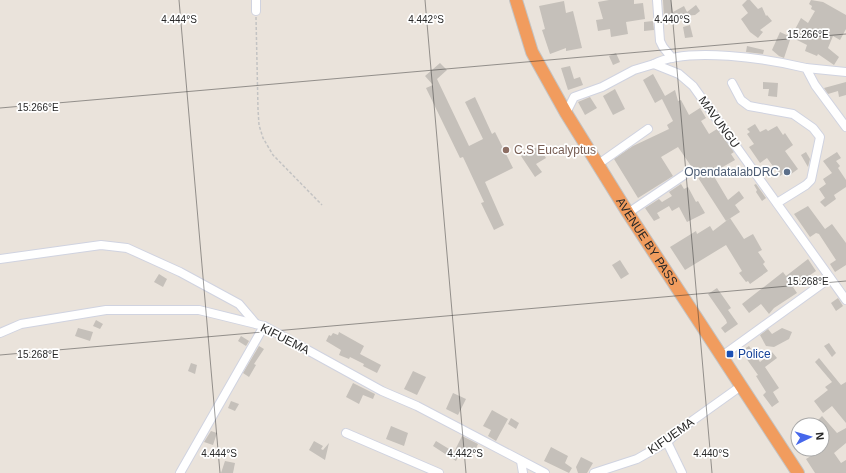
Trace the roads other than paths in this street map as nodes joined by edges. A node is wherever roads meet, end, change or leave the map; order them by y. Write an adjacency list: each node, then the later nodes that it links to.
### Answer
1 (256, 0): 4 (street)
2 (516, 0): 10 (highway, AVENUE BY PASS)
3 (657, 0): 5 (street)
4 (256, 11)
5 (672, 58): 6 (street); 7 (street)
6 (654, 64): 10 (street); 15 (street, MAVUNGU)
7 (806, 68): 8 (street); 11 (street)
8 (846, 72)
9 (732, 83): 15 (street)
10 (566, 113): 13 (highway, AVENUE BY PASS)
11 (846, 127)
12 (648, 129): 13 (street)
13 (597, 165): 16 (highway, AVENUE BY PASS)
14 (690, 171): 16 (street)
15 (777, 203): 18 (street, MAVUNGU)
16 (628, 213): 22 (highway, AVENUE BY PASS)
17 (0, 259): 20 (street)
18 (830, 278): 19 (street, MAVUNGU); 22 (street)
19 (846, 300)
20 (260, 325): 21 (street, KIFUEMA); 26 (street, KIFUEMA); 28 (street)
21 (0, 333)
22 (722, 356): 23 (highway, AVENUE BY PASS)
23 (741, 386): 25 (street, KIFUEMA); 34 (highway, AVENUE BY PASS)
24 (346, 433): 29 (street)
25 (667, 442): 27 (street, KIFUEMA); 33 (street)
26 (521, 461): 30 (street); 31 (street, KIFUEMA)
27 (609, 470): 32 (street, KIFUEMA)
28 (180, 473)
29 (439, 473)
30 (523, 473)
31 (545, 473)
32 (594, 473)
33 (682, 473)
34 (798, 473)

